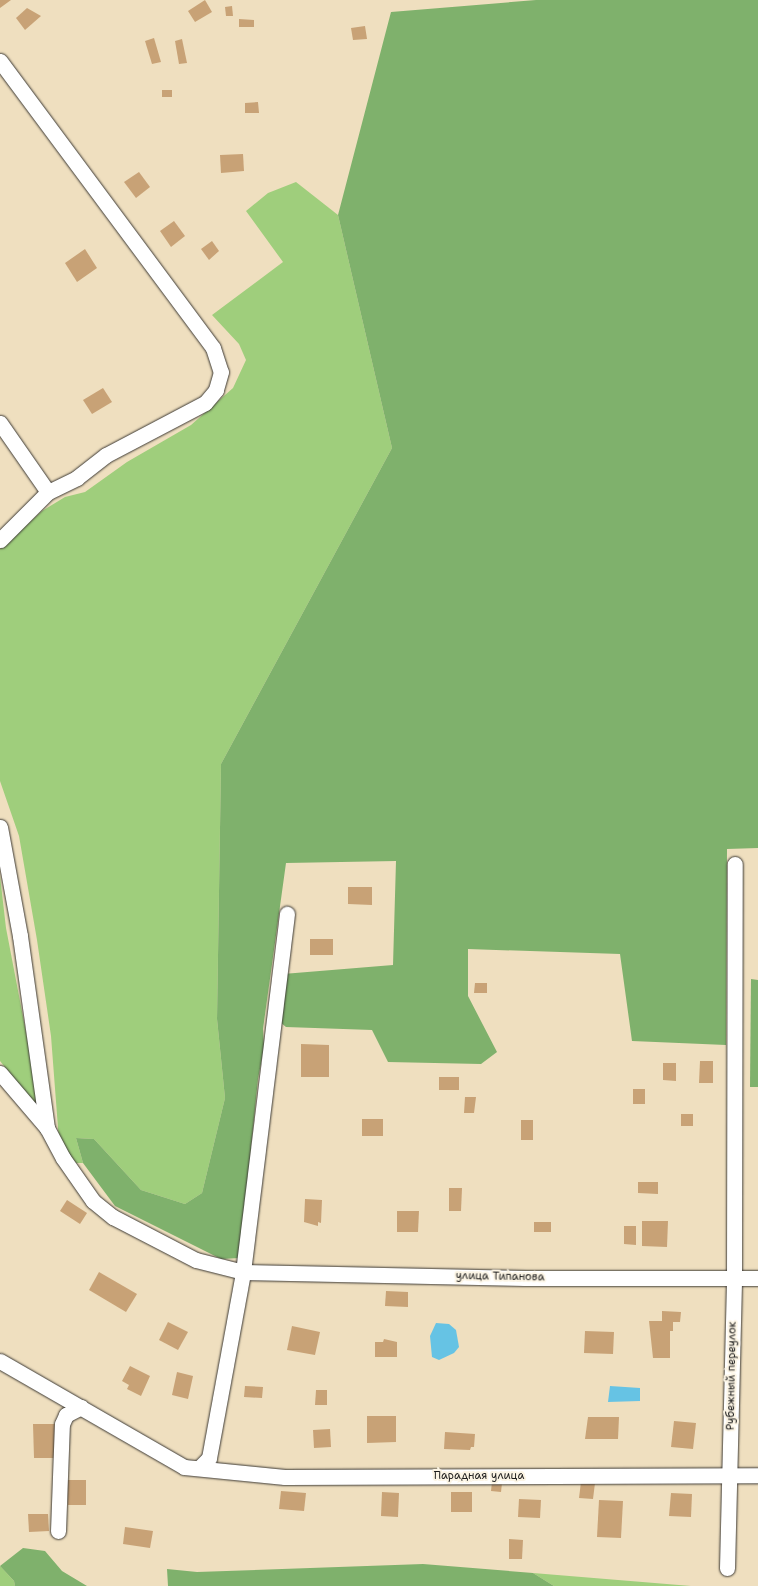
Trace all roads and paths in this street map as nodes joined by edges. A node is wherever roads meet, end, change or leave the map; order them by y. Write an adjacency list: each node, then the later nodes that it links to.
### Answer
1 (0, 61): 3 (street)
2 (0, 423): 3 (street)
3 (48, 492): 4 (street)
4 (0, 540)
5 (0, 827): 9 (street)
6 (735, 864): 11 (street, Рубежный переулок)
7 (287, 914): 10 (street)
8 (0, 1073): 9 (street)
9 (47, 1128): 10 (street, улица Типанова)
10 (243, 1272): 11 (street, улица Типанова); 15 (street)
11 (734, 1278): 12 (street, улица Типанова); 16 (street, Рубежный переулок)
12 (758, 1278)
13 (0, 1361): 14 (street, Парадная улица)
14 (81, 1406): 15 (street, Парадная улица); 18 (street)
15 (200, 1468): 16 (street, Парадная улица)
16 (730, 1474): 17 (street, Парадная улица); 19 (street, Рубежный переулок)
17 (758, 1475)
18 (58, 1531)
19 (727, 1568)

